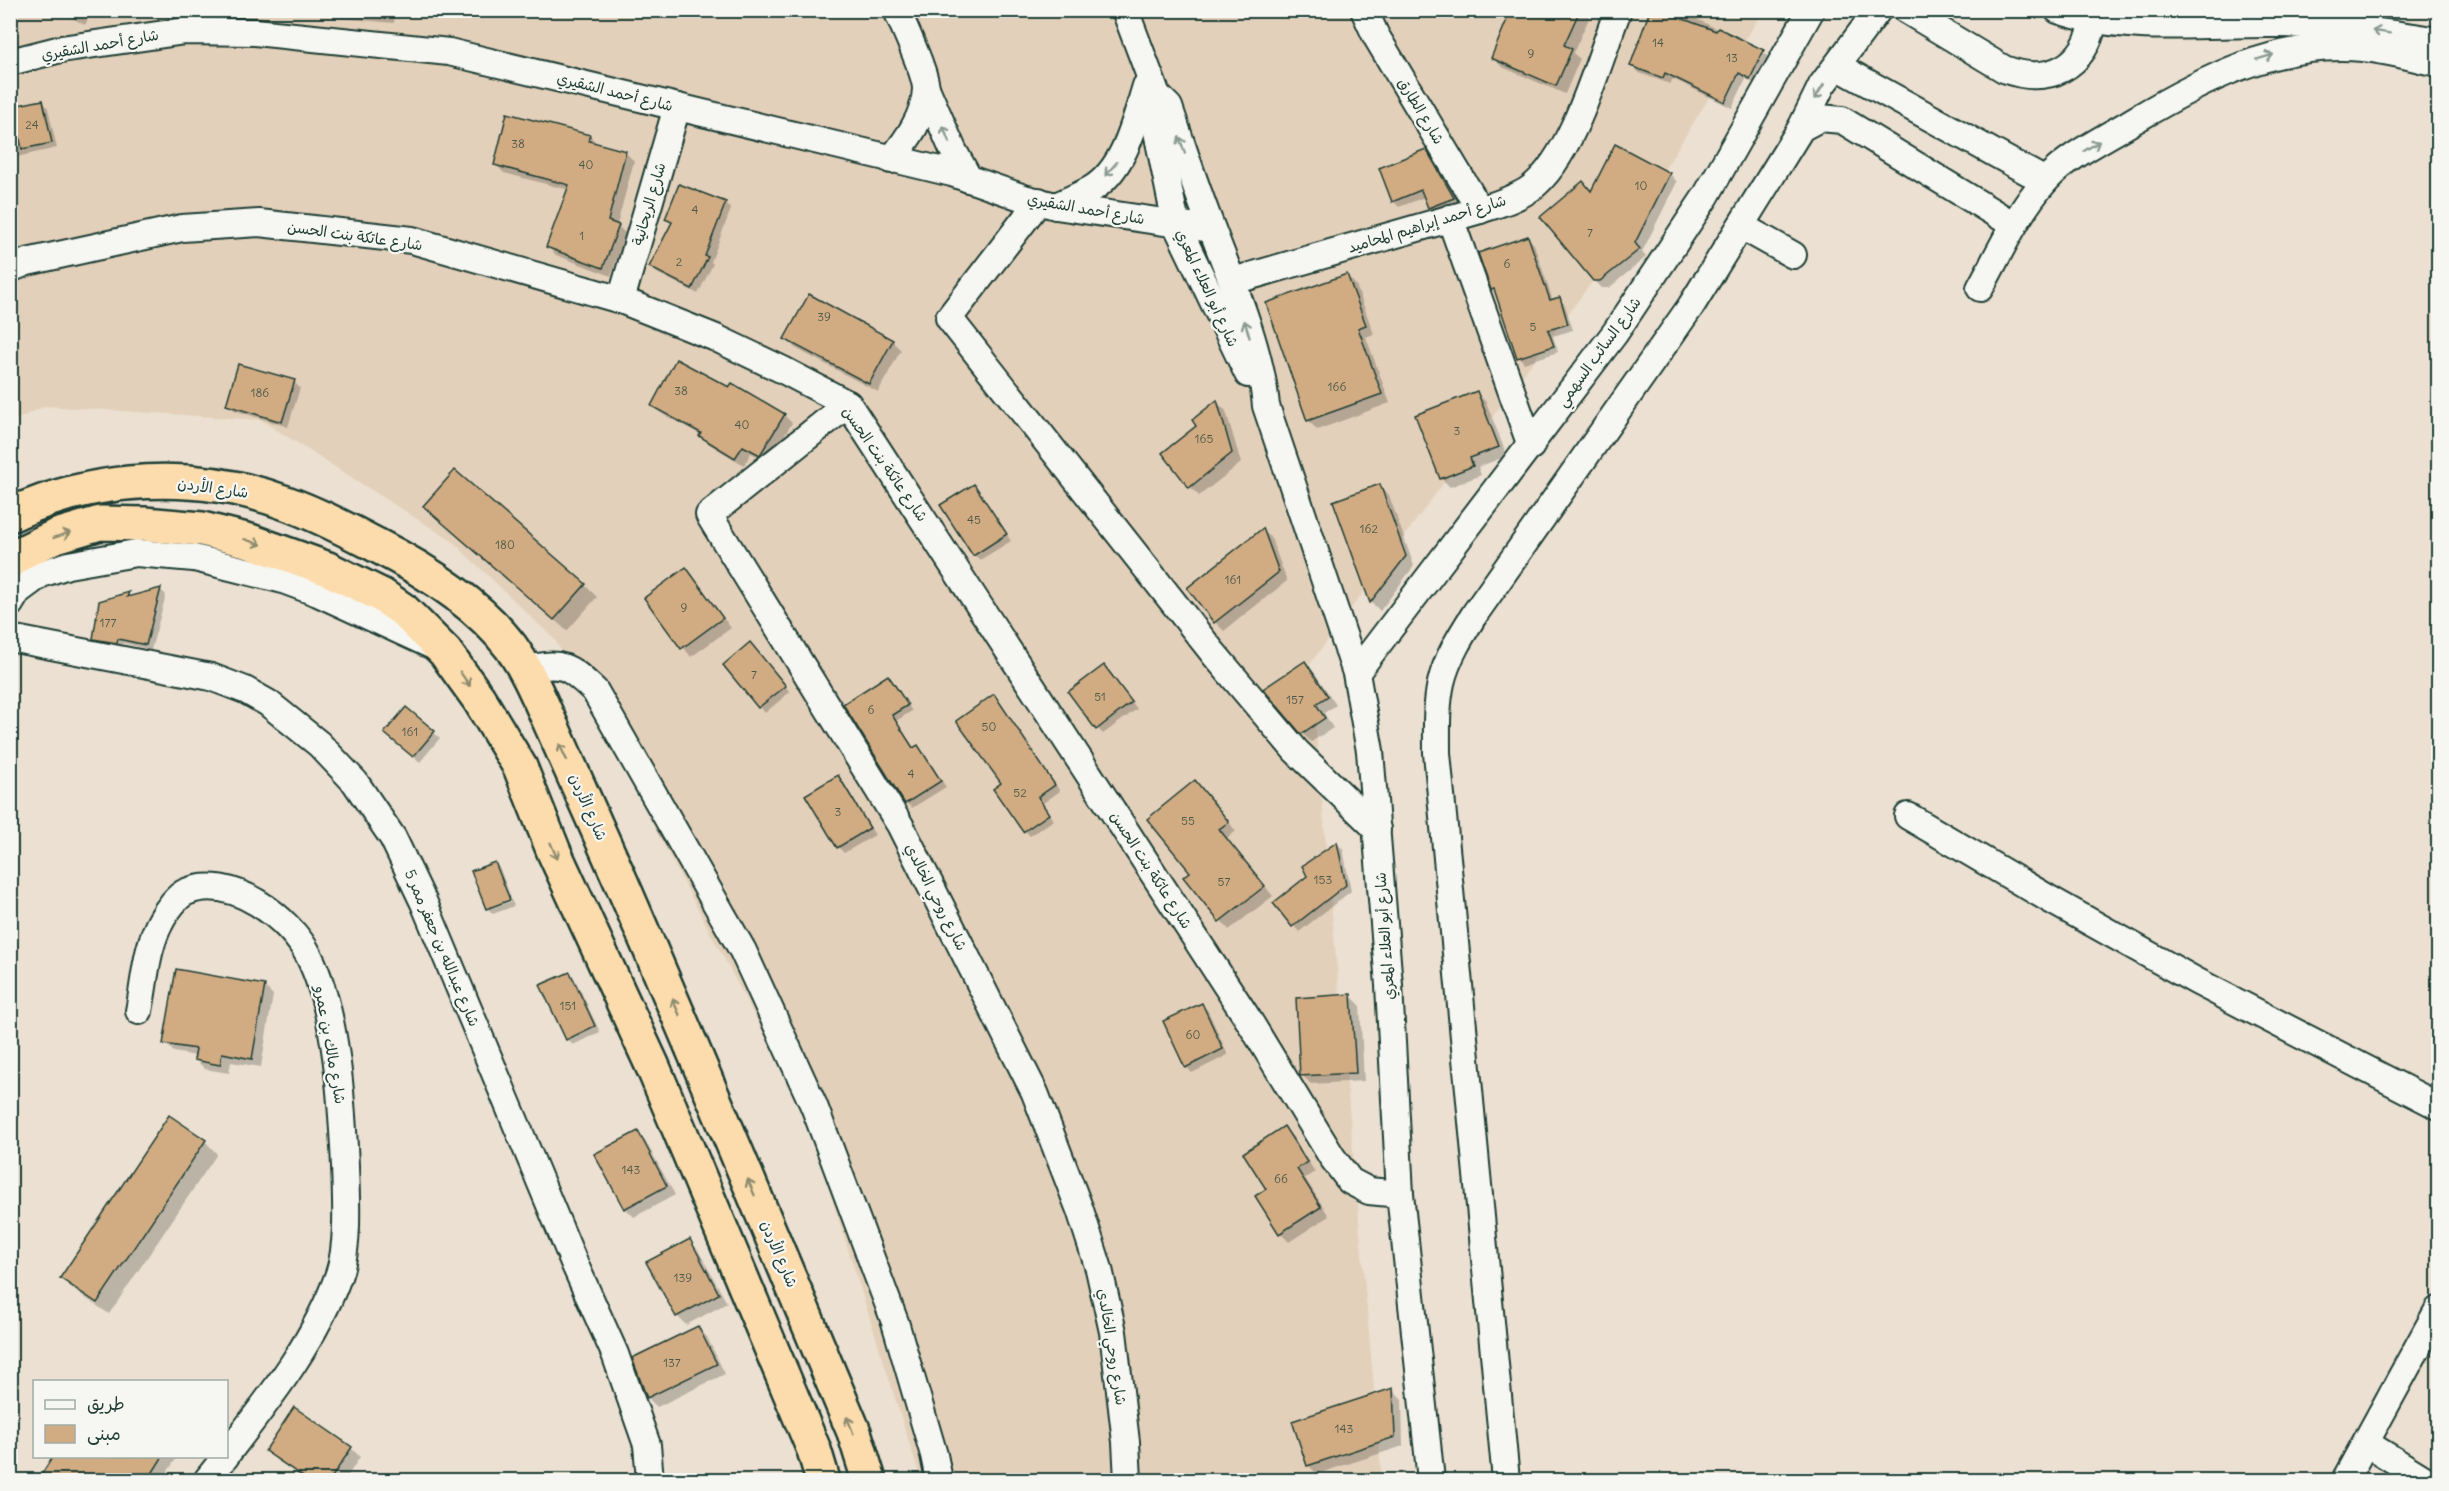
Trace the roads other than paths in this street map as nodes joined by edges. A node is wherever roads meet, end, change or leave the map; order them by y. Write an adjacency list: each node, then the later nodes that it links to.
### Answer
1 (897, 10): 15 (street)
2 (1125, 10): 14 (street, شارع أبو العلاء المعري)
3 (1364, 10): 22 (street, شارع الطارق)
4 (1618, 10): 22 (street, شارع أحمد إبراهيم المحاميد)
5 (1811, 10): 35 (street, شارع السائب السهمي)
6 (1878, 10): 13 (street)
7 (1906, 10): 9 (street)
8 (2058, 10): 9 (street)
9 (2094, 20): 10 (street, one-way to 9)
10 (2439, 41)
11 (10, 62): 16 (street, شارع أحمد الشقيري)
12 (2439, 63): 20 (street, one-way to 12)
13 (1837, 66): 17 (street, one-way to 17); 20 (street)
14 (1153, 86): 21 (street, one-way to 21); 24 (street, شارع أبو العلاء المعري); 27 (street, شارع أبو العلاء المعري, one-way to 14)
15 (926, 88): 18 (street); 19 (street, one-way to 15)
16 (677, 107): 18 (street, شارع أحمد الشقيري); 32 (street, شارع الريحانية)
17 (1801, 128): 25 (street); 26 (street)
18 (891, 160): 19 (street, شارع أحمد الشقيري)
19 (969, 179): 21 (street, شارع أحمد الشقيري)
20 (2045, 181): 25 (street)
21 (1047, 204): 24 (street, شارع أحمد الشقيري); 44 (street)
22 (1480, 210): 23 (street, شارع أحمد إبراهيم المحاميد)
23 (1450, 218): 30 (street, شارع أحمد إبراهيم المحاميد); 35 (street)
24 (1176, 224): 27 (street, شارع أحمد الشقيري); 34 (street, شارع أبو العلاء المعري)
25 (2014, 225): 31 (street)
26 (1741, 226): 28 (street); 61 (street)
27 (1211, 229): 30 (street, شارع أبو العلاء المعري)
28 (1793, 255)
29 (10, 269): 32 (street, شارع عاتكة بنت الحسن)
30 (1233, 281): 34 (street, شارع أبو العلاء المعري, one-way to 30)
31 (1980, 288)
32 (621, 300): 33 (street, شارع عاتكة بنت الحسن)
33 (848, 405): 49 (street, شارع عاتكة بنت الحسن); 59 (street, شارع روحي الخالدي)
34 (1266, 406): 42 (street, شارع أبو العلاء المعري)
35 (1530, 446): 42 (street, شارع السائب السهمي)
36 (10, 515): 41 (highway, شارع الأردن)
37 (10, 562): 40 (highway, one-way to 40)
38 (10, 604): 40 (street)
39 (10, 638): 55 (street, شارع عبدالله بن جعفر ممر 5)
40 (445, 652): 47 (highway, one-way to 47)
41 (525, 669): 46 (highway, شارع الأردن, one-way to 41); 58 (street)
42 (1356, 673): 44 (street, شارع أبو العلاء المعري)
43 (1908, 816): 48 (street)
44 (1377, 829): 49 (street, شارع أبو العلاء المعري)
45 (139, 1011): 52 (street, شارع مالك بن عمرو)
46 (694, 1049): 47 (highway); 57 (highway, شارع الأردن, one-way to 46)
47 (653, 1067): 56 (highway)
48 (2439, 1106)
49 (1400, 1194): 60 (street, شارع أبو العلاء المعري)
50 (2439, 1310): 51 (street)
51 (2366, 1443): 62 (street); 63 (street)
52 (228, 1453)
53 (224, 1458): 54 (street, شارع مالك بن عمرو)
54 (207, 1480)
55 (650, 1480)
56 (823, 1480)
57 (869, 1480)
58 (939, 1480)
59 (1128, 1480)
60 (1431, 1480)
61 (1506, 1480)
62 (2345, 1480)
63 (2426, 1480)

